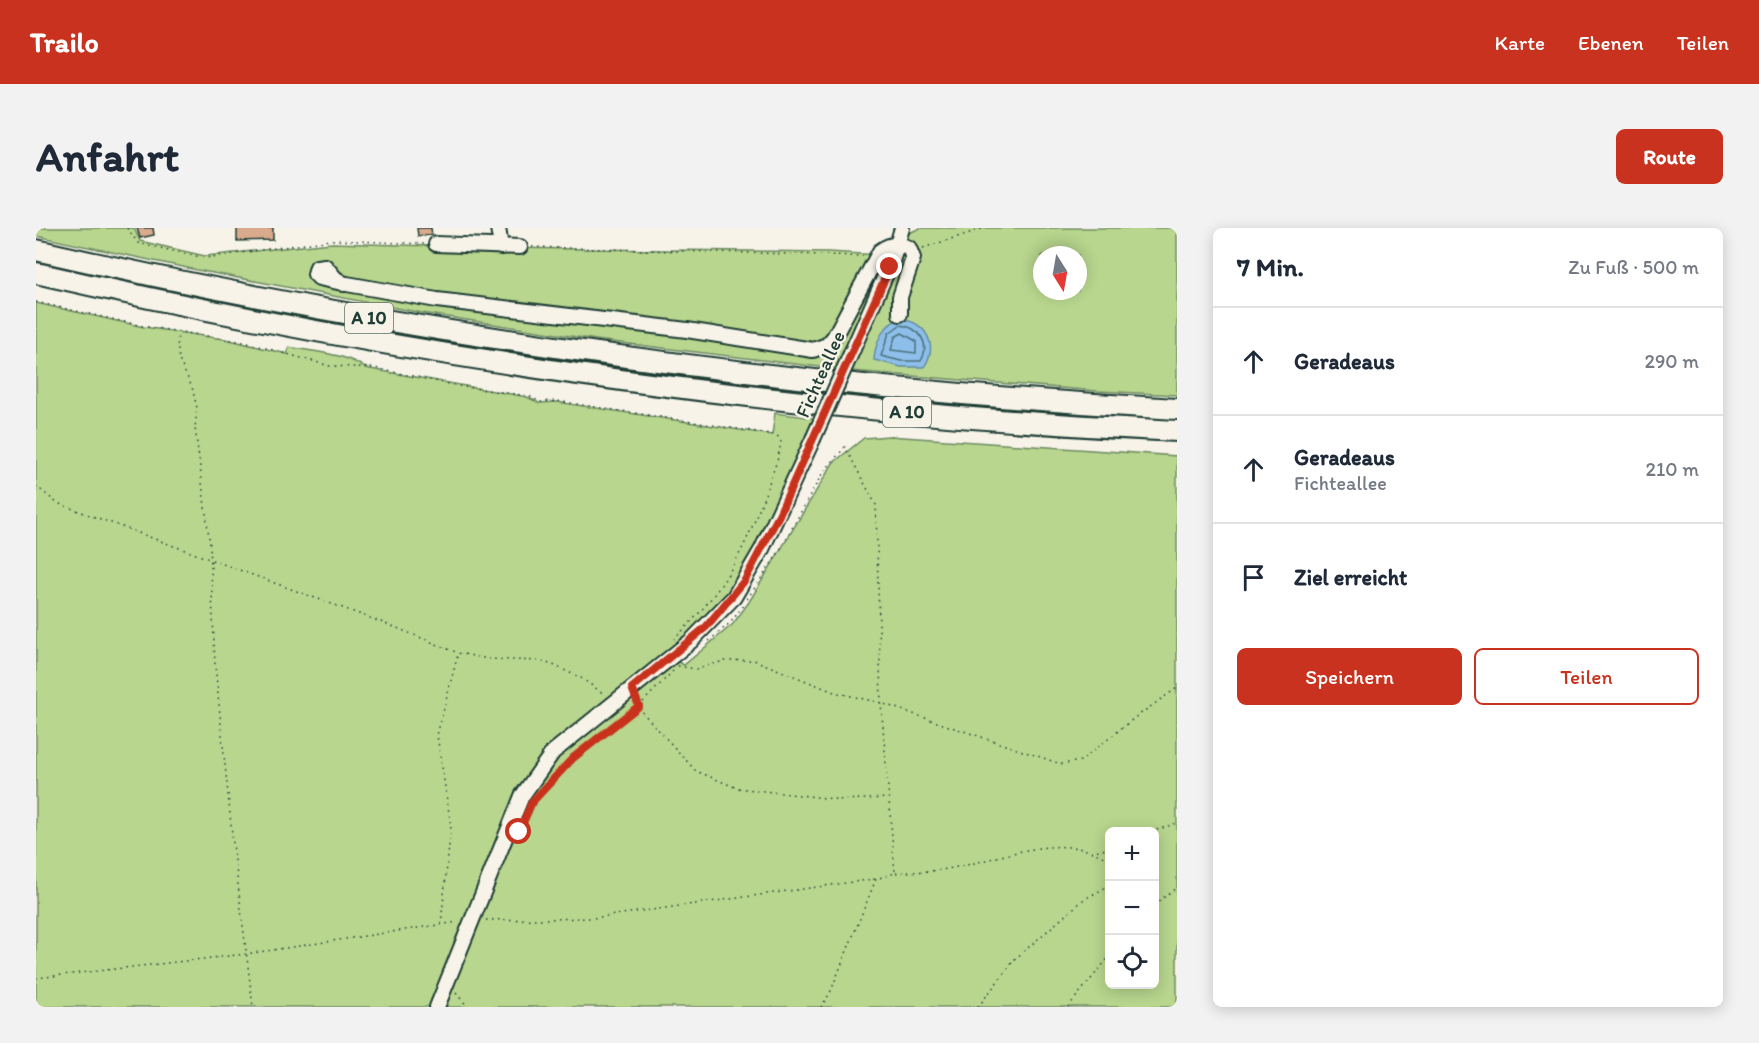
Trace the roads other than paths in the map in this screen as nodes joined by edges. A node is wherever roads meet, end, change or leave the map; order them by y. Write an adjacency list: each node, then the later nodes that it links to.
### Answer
1 (498, 228): 4 (street)
2 (902, 228): 6 (street, Fichteallee)
3 (436, 244): 4 (street)
4 (501, 246): 5 (street)
5 (520, 247)
6 (904, 248): 9 (street); 10 (street); 13 (street, Fichteallee, bridge)
7 (36, 250): 11 (highway, A 10)
8 (36, 273): 12 (highway, A 10)
9 (344, 284)
10 (900, 314)
11 (1177, 408)
12 (1177, 431)
13 (436, 1007)

